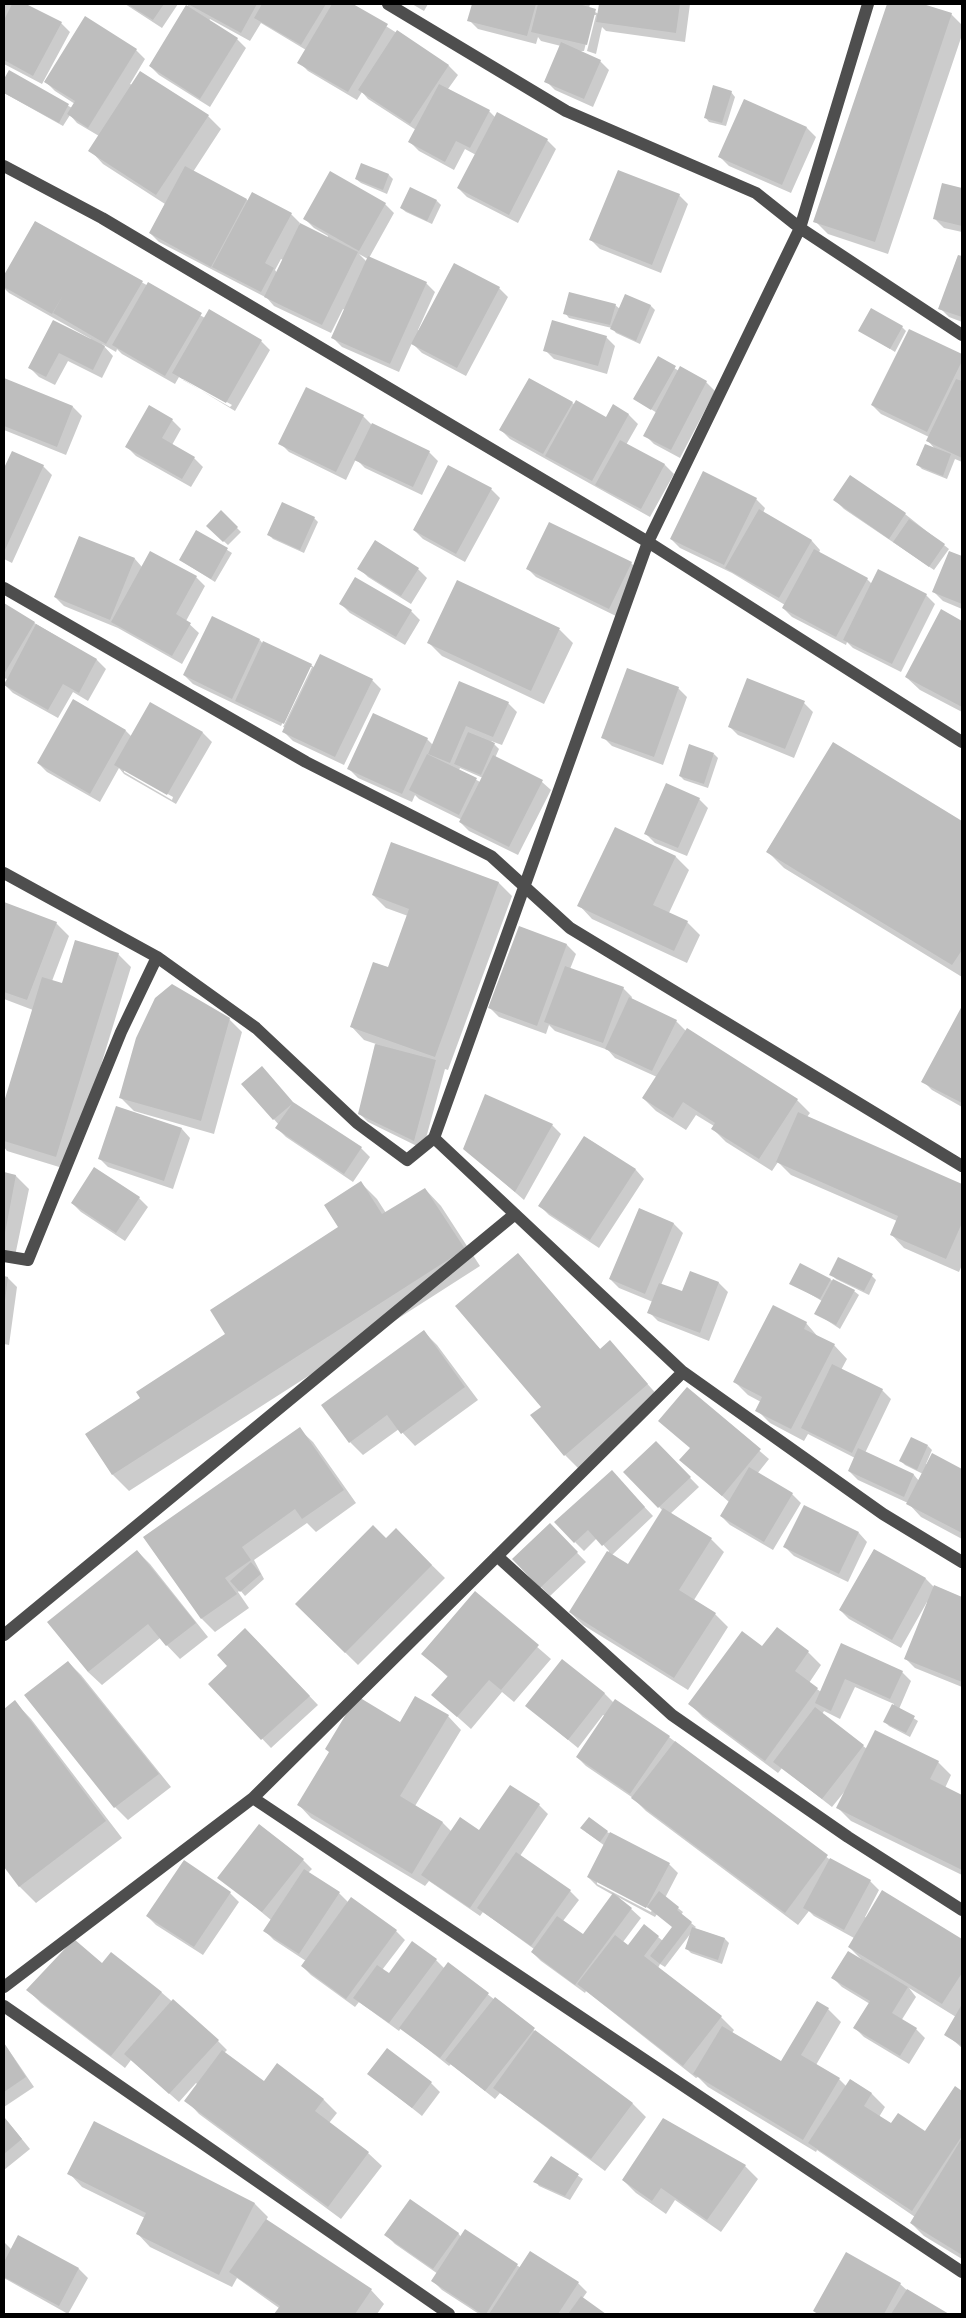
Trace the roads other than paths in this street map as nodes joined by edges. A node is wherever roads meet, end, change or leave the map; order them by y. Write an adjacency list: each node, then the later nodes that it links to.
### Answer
1 (388, 4): 4 (street)
2 (868, 4): 4 (street)
3 (4, 166): 6 (street)
4 (800, 228): 5 (street); 6 (street)
5 (962, 335)
6 (648, 542): 8 (street); 10 (street)
7 (4, 588): 10 (street)
8 (962, 742)
9 (4, 872): 11 (street)
10 (525, 888): 12 (street); 13 (street)
11 (157, 957): 12 (street); 15 (street)
12 (434, 1138): 14 (street)
13 (962, 1166)
14 (515, 1214): 16 (street); 19 (street)
15 (4, 1256)
16 (683, 1372): 17 (street); 18 (street)
17 (497, 1556): 20 (street); 21 (street)
18 (962, 1562)
19 (4, 1635)
20 (253, 1798): 22 (street); 24 (street)
21 (962, 1910)
22 (4, 1987)
23 (4, 2006): 25 (street)
24 (962, 2272)
25 (449, 2314)

